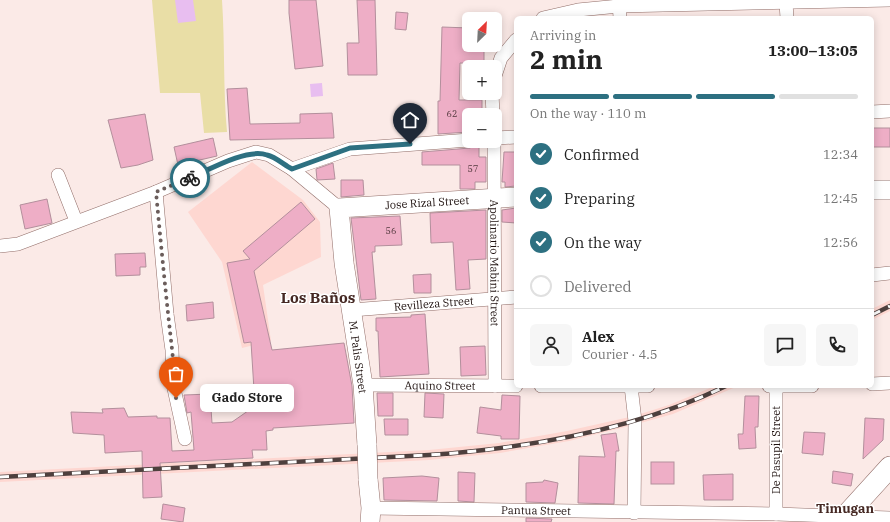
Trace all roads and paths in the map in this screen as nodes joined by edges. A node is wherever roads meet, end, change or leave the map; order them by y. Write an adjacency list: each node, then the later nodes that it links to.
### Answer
1 (890, 0): 2 (street)
2 (786, 2): 3 (street); 5 (street)
3 (619, 8): 4 (street)
4 (552, 16)
5 (787, 16)
6 (514, 43): 7 (street)
7 (501, 60)
8 (890, 111): 9 (street)
9 (874, 112)
10 (514, 137): 11 (street)
11 (502, 138)
12 (462, 140): 14 (street)
13 (494, 148): 20 (street, Apolinario Mabini Street)
14 (292, 169): 18 (street); 21 (street)
15 (58, 176): 22 (street)
16 (874, 190): 17 (main road)
17 (890, 190)
18 (156, 192): 22 (street); 36 (street)
19 (514, 197): 20 (main road, Jose Rizal Street)
20 (494, 198): 21 (main road, Jose Rizal Street); 27 (street, Apolinario Mabini Street)
21 (339, 208): 28 (main road, M. Palis Street)
22 (76, 221): 23 (street)
23 (0, 246)
24 (890, 273): 25 (street)
25 (874, 275)
26 (514, 297): 27 (street, Revilleza Street)
27 (495, 298): 28 (street, Revilleza Street); 32 (street, Apolinario Mabini Street)
28 (352, 310): 31 (main road, M. Palis Street)
29 (890, 383): 30 (street)
30 (874, 384)
31 (363, 385): 32 (street, Aquino Street); 40 (main road, M. Palis Street, bridge)
32 (495, 386): 33 (street, Aquino Street)
33 (514, 386)
34 (631, 388): 38 (street)
35 (773, 388): 39 (street, De Pasupil Street)
36 (185, 439)
37 (890, 467): 42 (main road)
38 (634, 513): 39 (street, Pantua Street); 40 (street, Pantua Street)
39 (776, 514): 42 (street, Pantua Street)
40 (370, 515)
41 (890, 518): 42 (street, Pantua Street)
42 (842, 519)

